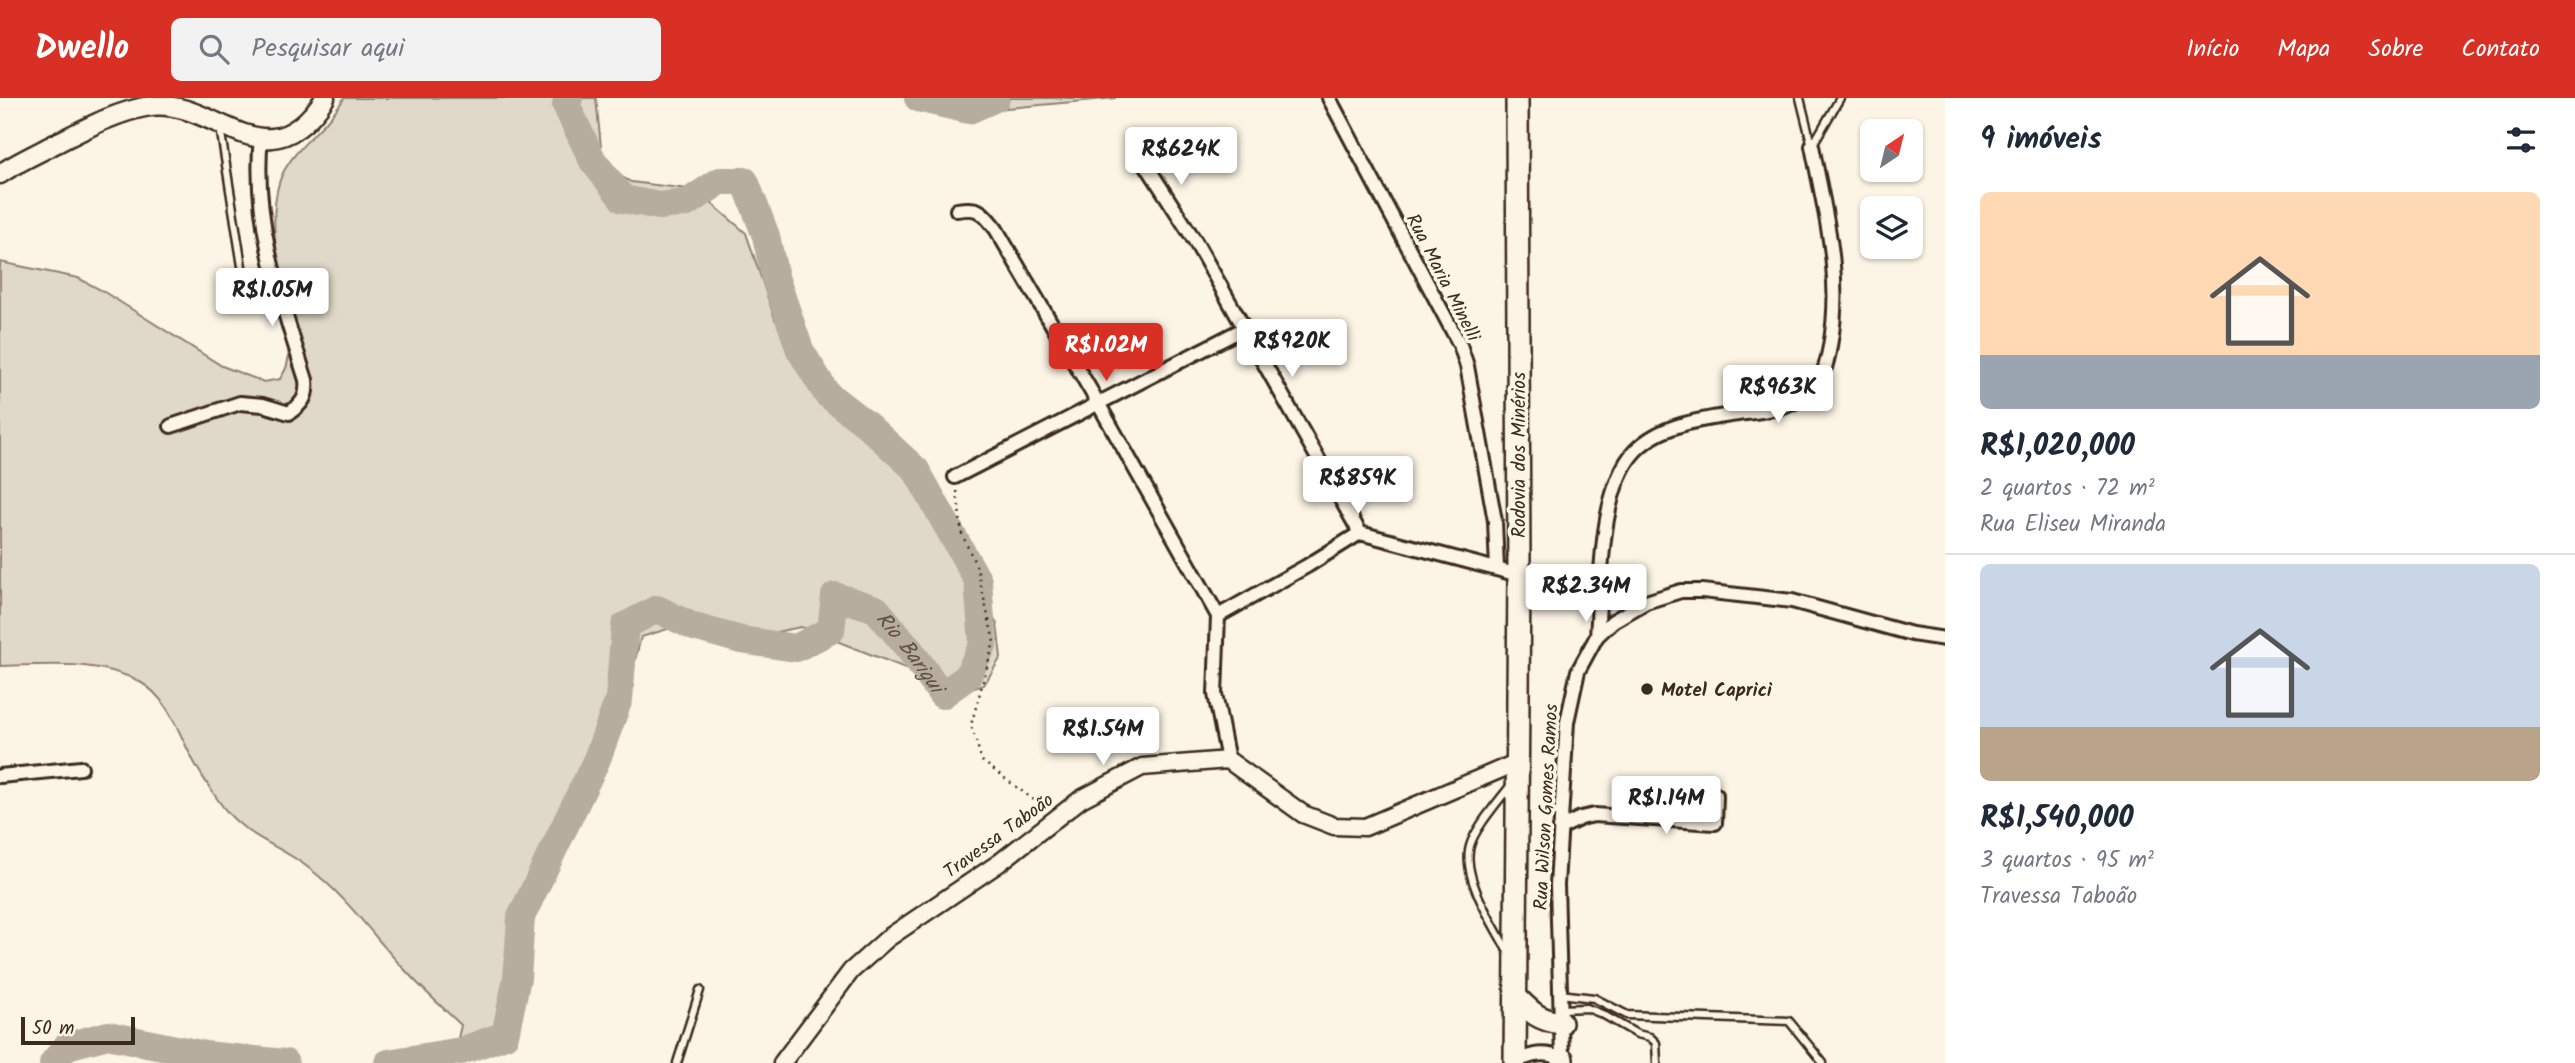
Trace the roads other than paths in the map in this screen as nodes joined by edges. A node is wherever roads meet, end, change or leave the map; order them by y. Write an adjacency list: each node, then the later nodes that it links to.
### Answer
1 (325, 98): 7 (main road)
2 (1329, 98): 18 (street, Rua Maria Minelli)
3 (1517, 98): 19 (main road, Rodovia dos Minérios)
4 (1800, 98): 8 (lane)
5 (1840, 98): 8 (lane)
6 (220, 125): 7 (main road); 10 (main road); 12 (lane)
7 (261, 137): 15 (street)
8 (1812, 145): 21 (street)
9 (1138, 152): 13 (street)
10 (0, 174)
11 (957, 210): 14 (street)
12 (244, 279)
13 (1245, 328): 14 (street); 17 (street)
14 (1098, 403): 16 (street); 20 (street)
15 (171, 426)
16 (955, 477)
17 (1360, 533): 18 (street); 20 (street)
18 (1497, 569): 19 (street)
19 (1519, 575): 25 (main road, Rodovia dos Minérios)
20 (1218, 616): 23 (street)
21 (1597, 636): 22 (street, Rua Wilson Gomes Ramos); 28 (street, Rua Wilson Gomes Ramos)
22 (1945, 639)
23 (1228, 760): 25 (street); 37 (street, Travessa Taboão)
24 (81, 768): 26 (street)
25 (1518, 768): 29 (main road, Rodovia dos Minérios); 29 (lane)
26 (0, 776)
27 (1716, 795): 28 (street)
28 (1560, 828): 31 (street, Rua Wilson Gomes Ramos)
29 (1516, 968): 32 (main road, Rodovia dos Minérios)
30 (700, 990): 36 (lane)
31 (1560, 994): 33 (street, Rua Wilson Gomes Ramos); 39 (lane)
32 (1516, 997): 33 (main road); 34 (main road, Rodovia dos Minérios)
33 (1560, 1016): 35 (street, Rua Wilson Gomes Ramos); 38 (lane)
34 (1516, 1062): 35 (street, Rua Wilson Gomes Ramos)
35 (1561, 1062)
36 (677, 1063)
37 (782, 1063)
38 (1657, 1063)
39 (1823, 1063)

